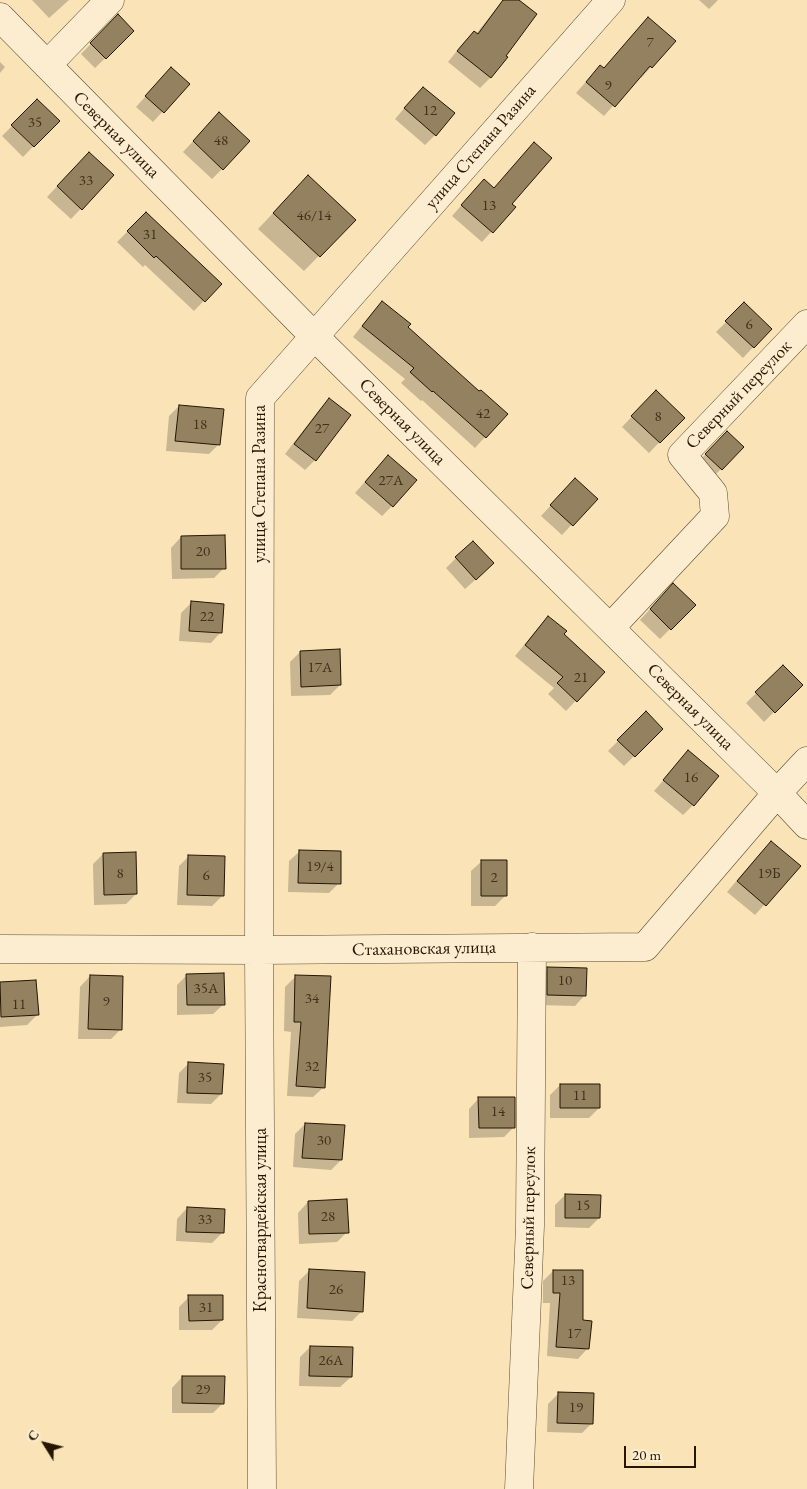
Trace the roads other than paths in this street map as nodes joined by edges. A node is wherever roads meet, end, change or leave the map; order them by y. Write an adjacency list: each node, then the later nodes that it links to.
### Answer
1 (110, 0): 4 (street)
2 (611, 0): 6 (street, улица Степана Разина)
3 (0, 17): 4 (street, Северная улица)
4 (47, 65): 6 (street, Северная улица)
5 (807, 324): 7 (street, Северный переулок)
6 (314, 336): 7 (street, Северная улица); 13 (street, улица Степана Разина)
7 (610, 628): 9 (street, Северная улица)
8 (807, 761): 9 (street, Стахановская улица)
9 (777, 792): 10 (street, Северная улица); 11 (street, Стахановская улица)
10 (807, 825)
11 (532, 948): 13 (street, Стахановская улица); 15 (street, Северный переулок)
12 (0, 950): 13 (street, Стахановская улица)
13 (259, 950): 14 (street, Красногвардейская улица)
14 (262, 1489)
15 (519, 1489)

